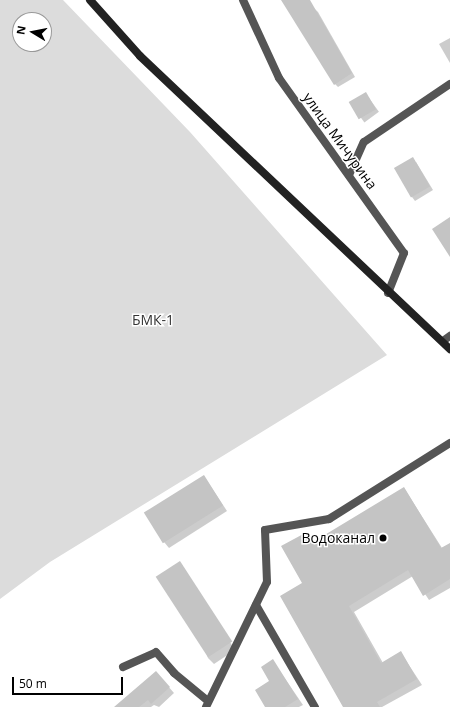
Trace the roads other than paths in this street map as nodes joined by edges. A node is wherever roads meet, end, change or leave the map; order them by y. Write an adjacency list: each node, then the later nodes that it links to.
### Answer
1 (90, 0): 5 (main road)
2 (243, 0): 4 (street, улица Мичурина)
3 (450, 84): 4 (street)
4 (349, 175): 5 (street, улица Мичурина)
5 (388, 293): 7 (main road)
6 (450, 336): 7 (street)
7 (443, 341): 8 (main road)
8 (450, 349)
9 (450, 443): 10 (street)
10 (256, 604): 12 (street); 13 (street)
11 (123, 667): 12 (street)
12 (207, 704)
13 (315, 707)

